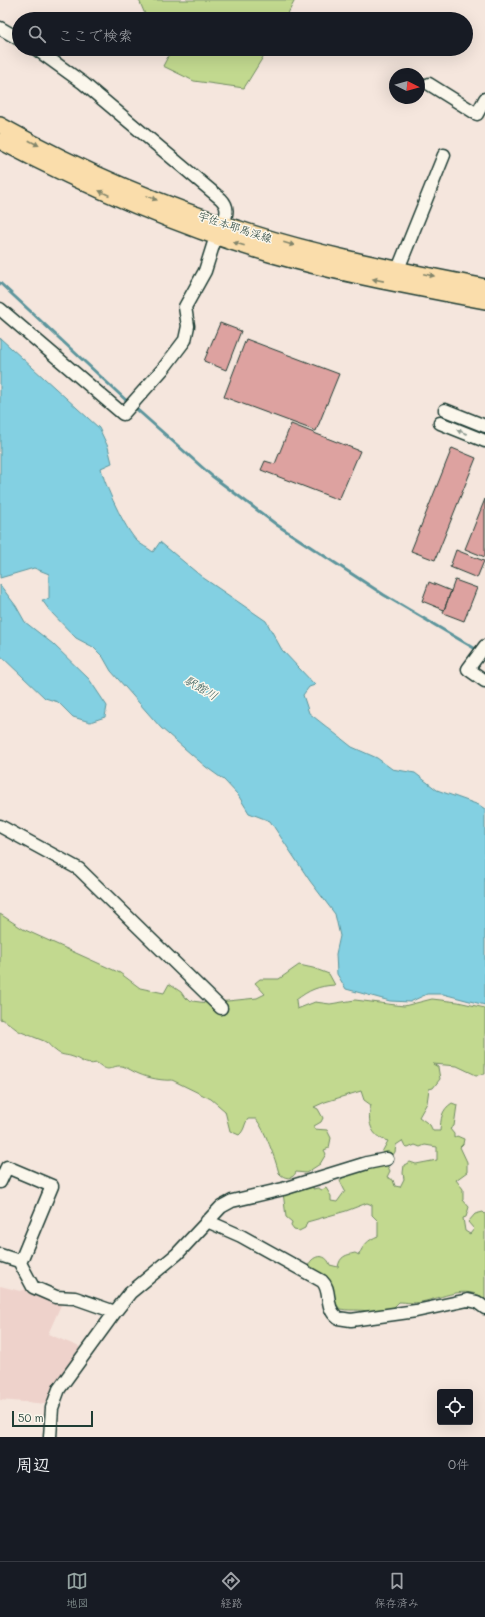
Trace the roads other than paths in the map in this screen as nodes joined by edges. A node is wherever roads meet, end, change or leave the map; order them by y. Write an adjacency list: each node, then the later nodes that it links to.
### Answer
1 (0, 28): 2 (street)
2 (12, 35)
3 (46, 56): 9 (street)
4 (429, 84): 5 (street)
5 (485, 99)
6 (0, 125): 9 (main road, 宇佐本耶馬渓線, one-way to 9)
7 (0, 141): 9 (main road, 宇佐本耶馬渓線, one-way to 7)
8 (444, 155): 10 (street)
9 (220, 230): 10 (main road, 宇佐本耶馬渓線, one-way to 10); 12 (main road, 宇佐本耶馬渓線, one-way to 9); 13 (street)
10 (398, 269): 11 (main road, 宇佐本耶馬渓線, one-way to 11)
11 (485, 287)
12 (485, 301)
13 (0, 309)
14 (445, 410): 16 (street)
15 (440, 423): 17 (street, one-way to 15)
16 (485, 426)
17 (485, 441)
18 (485, 646): 19 (street)
19 (485, 681)
20 (0, 826): 21 (street)
21 (221, 1008)
22 (387, 1159): 24 (street)
23 (0, 1182): 26 (street)
24 (207, 1221): 27 (street); 28 (street)
25 (0, 1255): 26 (street)
26 (20, 1262): 28 (street)
27 (485, 1308)
28 (115, 1312): 29 (street)
29 (50, 1437)

